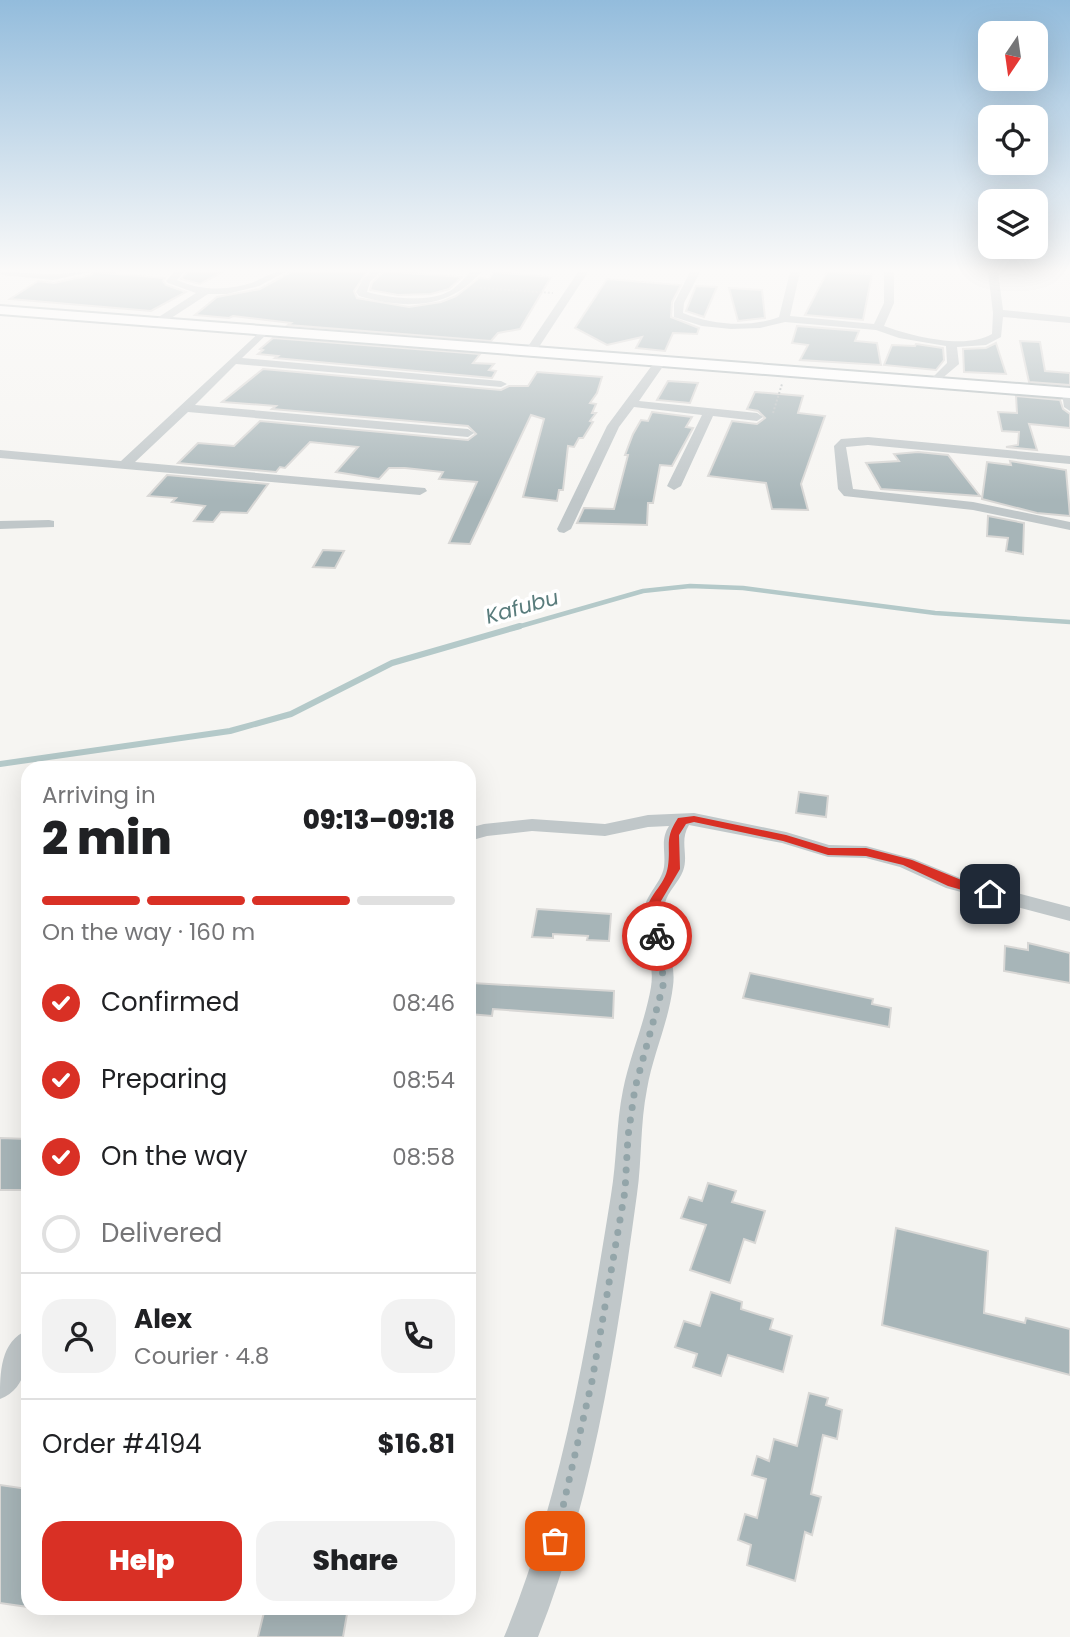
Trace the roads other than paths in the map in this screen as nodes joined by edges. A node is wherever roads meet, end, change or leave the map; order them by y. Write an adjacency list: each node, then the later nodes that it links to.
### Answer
1 (248, 348): 6 (street)
2 (496, 348): 5 (main road)
3 (533, 348): 5 (street)
4 (951, 348): 8 (street)
5 (531, 351): 7 (main road)
6 (236, 361): 9 (street); 12 (street)
7 (660, 362): 8 (main road); 11 (street)
8 (933, 383): 10 (main road)
9 (501, 384)
10 (1069, 398)
11 (629, 403): 13 (street); 24 (street)
12 (185, 408): 15 (street); 18 (street)
13 (709, 412): 14 (street); 19 (street)
14 (757, 417)
15 (468, 433)
16 (0, 454): 18 (street)
17 (1070, 460): 23 (street)
18 (124, 465): 20 (street)
19 (674, 486)
20 (420, 491)
21 (50, 524): 22 (street)
22 (0, 525)
23 (1070, 526)
24 (564, 528)
25 (682, 821): 26 (street); 27 (street); 30 (street)
26 (476, 833)
27 (1070, 914)
28 (21, 1354): 29 (street)
29 (0, 1386)
30 (522, 1637)

